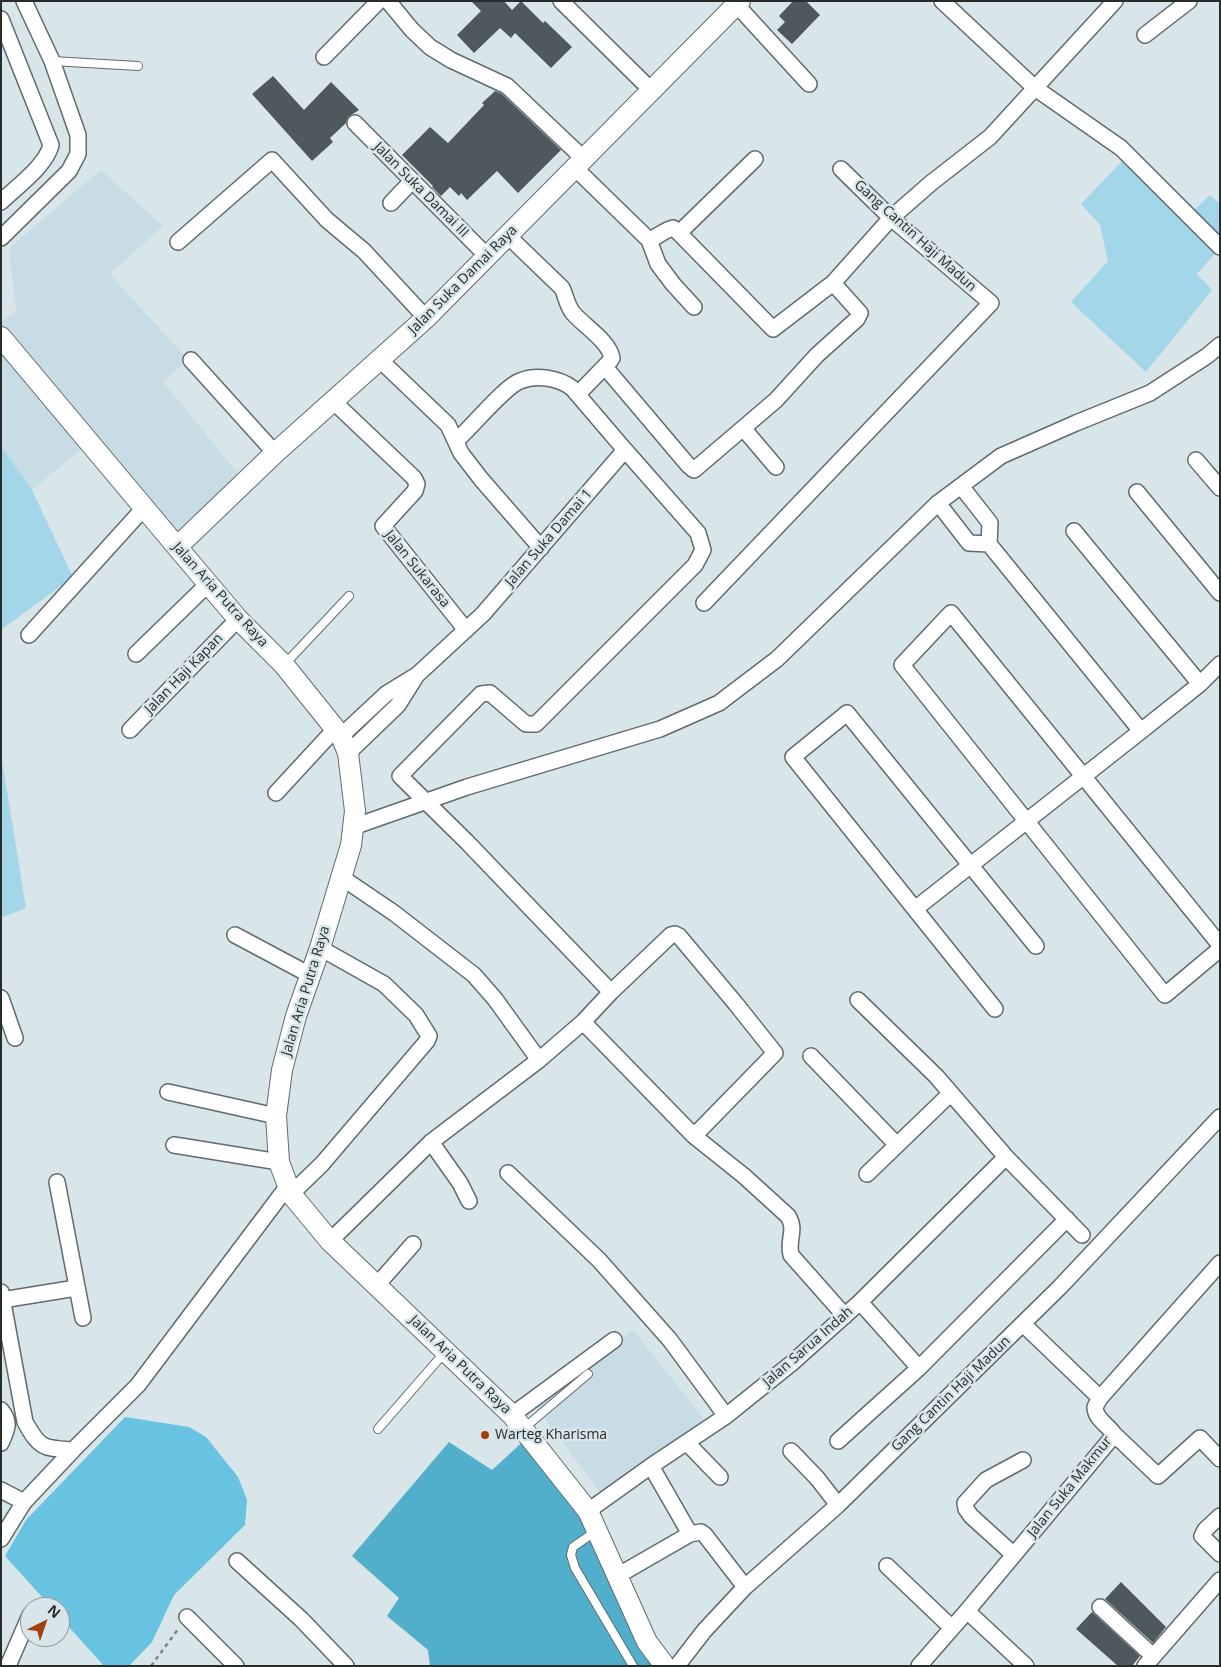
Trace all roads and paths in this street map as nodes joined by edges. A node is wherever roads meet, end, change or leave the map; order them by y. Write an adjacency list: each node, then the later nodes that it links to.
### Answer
1 (24, 1): 12 (street)
2 (379, 1): 11 (street)
3 (388, 1): 20 (street)
4 (561, 1): 16 (street)
5 (942, 1): 15 (street)
6 (1115, 1): 15 (street)
7 (1189, 1): 10 (street)
8 (736, 2): 14 (street); 16 (main road, Jalan Suka Damai Raya)
9 (1, 19): 23 (street)
10 (1145, 35)
11 (324, 57)
12 (52, 61): 13 (lane); 25 (street)
13 (138, 66)
14 (809, 84)
15 (1035, 88): 26 (street); 32 (street)
16 (652, 90): 20 (main road, Jalan Suka Damai Raya)
17 (354, 123): 22 (street, Jalan Suka Damai III)
18 (755, 159): 27 (street)
19 (287, 162): 36 (street)
20 (580, 164): 28 (main road, Jalan Suka Damai Raya); 30 (street)
21 (840, 169): 26 (street, Gang Cantin Haji Madun)
22 (412, 181): 24 (street); 33 (street, Jalan Suka Damai III)
23 (6, 197): 25 (street)
24 (391, 203)
25 (32, 208): 29 (street)
26 (891, 218): 34 (street); 62 (street, Gang Cantin Haji Madun)
27 (679, 233): 30 (street); 34 (street)
28 (508, 236): 33 (main road, Jalan Suka Damai Raya); 41 (street)
29 (1, 238)
30 (649, 240): 35 (street)
31 (178, 242): 36 (street)
32 (1220, 247)
33 (487, 256): 36 (main road, Jalan Suka Damai Raya)
34 (833, 283): 44 (street)
35 (694, 307)
36 (428, 316): 40 (main road, Jalan Suka Damai Raya)
37 (1, 337): 54 (main road, Jalan Aria Putra Raya)
38 (1220, 345): 50 (street)
39 (191, 360): 47 (street)
40 (380, 360): 43 (main road, Jalan Suka Damai Raya); 45 (street)
41 (605, 367): 42 (street); 44 (street)
42 (578, 394): 45 (street); 46 (street)
43 (334, 402): 47 (main road, Jalan Suka Damai Raya); 64 (street, Jalan Sukarasa)
44 (743, 428): 49 (street)
45 (456, 441): 58 (street)
46 (625, 450): 58 (street, Jalan Suka Damai 1); 75 (street)
47 (275, 453): 57 (main road, Jalan Suka Damai Raya)
48 (1196, 460): 51 (street)
49 (776, 467)
50 (961, 486): 53 (street); 56 (street)
51 (1220, 488)
52 (1137, 492): 60 (street)
53 (938, 503): 56 (street); 75 (street)
54 (144, 508): 57 (main road, Jalan Aria Putra Raya); 65 (street)
55 (1074, 531): 69 (street)
56 (989, 544): 71 (street)
57 (177, 547): 59 (main road, Jalan Aria Putra Raya)
58 (540, 548): 64 (street, Jalan Suka Damai 1)
59 (208, 584): 63 (main road, Jalan Aria Putra Raya); 66 (street)
60 (1220, 593)
61 (349, 596): 68 (lane)
62 (704, 604)
63 (238, 618): 68 (main road, Jalan Aria Putra Raya); 70 (street, Jalan Haji Kapan)
64 (466, 630): 72 (street, Jalan Suka Damai 1)
65 (28, 635)
66 (136, 654)
67 (1220, 664): 69 (street)
68 (284, 666): 72 (main road, Jalan Aria Putra Raya)
69 (1200, 684): 71 (street)
70 (130, 730)
71 (1141, 731): 73 (street)
72 (342, 739): 74 (street, Jalan Suka Damai 1); 77 (main road, Jalan Aria Putra Raya)
73 (1083, 776): 76 (street); 76 (street); 82 (street)
74 (276, 793)
75 (426, 802): 77 (street); 87 (street)
76 (1026, 822): 78 (street); 85 (street)
77 (353, 827): 79 (main road, Jalan Aria Putra Raya)
78 (970, 865): 80 (street); 80 (street); 83 (street)
79 (341, 878): 84 (main road, Jalan Aria Putra Raya); 94 (street)
80 (915, 909): 90 (street)
81 (235, 935): 86 (street)
82 (1220, 945)
83 (1036, 946)
84 (320, 948): 86 (main road, Jalan Aria Putra Raya); 108 (street)
85 (1220, 949)
86 (310, 975): 97 (main road, Jalan Aria Putra Raya)
87 (611, 992): 91 (street); 99 (street)
88 (1, 998): 92 (street)
89 (858, 1000): 96 (street)
90 (995, 1009)
91 (583, 1022): 94 (street); 99 (street)
92 (15, 1038)
93 (811, 1056): 102 (street)
94 (539, 1060): 100 (street)
95 (168, 1092): 97 (street)
96 (950, 1094): 102 (street); 103 (street)
97 (276, 1116): 104 (main road, Jalan Aria Putra Raya)
98 (1219, 1121): 121 (street, Gang Cantin Haji Madun)
99 (694, 1136): 119 (street)
100 (431, 1142): 109 (street); 112 (street)
101 (174, 1145): 104 (street)
102 (897, 1145): 106 (street)
103 (1006, 1157): 110 (street); 118 (street, Jalan Sarua Indah)
104 (279, 1162): 108 (main road, Jalan Aria Putra Raya)
105 (508, 1172): 128 (street)
106 (867, 1174)
107 (57, 1182): 116 (street)
108 (289, 1191): 112 (main road, Jalan Aria Putra Raya); 135 (street)
109 (469, 1201)
110 (1067, 1219): 111 (street); 124 (street)
111 (1082, 1235)
112 (330, 1240): 115 (main road, Jalan Aria Putra Raya)
113 (413, 1244): 115 (street)
114 (1220, 1263): 126 (street)
115 (377, 1285): 123 (main road, Jalan Aria Putra Raya)
116 (76, 1288): 117 (street); 120 (street)
117 (2, 1296): 135 (street)
118 (860, 1302): 119 (street, Jalan Sarua Indah); 124 (street)
119 (845, 1316): 128 (street, Jalan Sarua Indah)
120 (82, 1318)
121 (1023, 1324): 126 (street); 143 (street, Gang Cantin Haji Madun)
122 (614, 1340): 129 (street)
123 (446, 1351): 129 (main road, Jalan Aria Putra Raya); 130 (lane)
124 (919, 1368): 132 (street)
125 (588, 1374): 129 (lane)
126 (1100, 1398): 131 (street, Jalan Suka Makmur)
127 (1, 1410): 133 (street)
128 (726, 1416): 134 (street, Jalan Sarua Indah)
129 (518, 1422): 144 (main road, Jalan Aria Putra Raya)
130 (378, 1429)
131 (1114, 1434): 137 (street); 150 (street, Jalan Suka Makmur)
132 (838, 1440)
133 (1, 1442)
134 (687, 1443): 139 (street, Jalan Sarua Indah); 140 (street)
135 (73, 1450): 142 (street)
136 (791, 1451): 143 (street)
137 (1220, 1458)
138 (1023, 1460): 150 (street)
139 (651, 1466): 144 (street, Jalan Sarua Indah); 148 (street)
140 (720, 1477)
141 (1, 1490): 142 (street)
142 (24, 1502): 145 (street)
143 (838, 1504): 156 (street, Gang Cantin Haji Madun)
144 (588, 1511): 147 (main road, Jalan Aria Putra Raya)
145 (7, 1515): 149 (street)
146 (1220, 1516): 151 (street)
147 (597, 1530): 154 (main road, Jalan Aria Putra Raya); 167 (lane)
148 (690, 1534): 154 (street); 156 (street)
149 (1, 1540)
150 (1014, 1554): 158 (street, Jalan Suka Makmur)
151 (1220, 1554)
152 (237, 1561): 166 (street)
153 (887, 1566): 160 (street)
154 (617, 1576): 168 (main road, Jalan Aria Putra Raya)
155 (1220, 1580): 162 (street)
156 (745, 1587): 169 (street, Gang Cantin Haji Madun)
157 (1100, 1607): 162 (street)
158 (967, 1611): 160 (street, Jalan Suka Makmur); 171 (street)
159 (187, 1617): 164 (path); 165 (street)
160 (952, 1628): 170 (street, Jalan Suka Makmur)
161 (20, 1638): 163 (street)
162 (1149, 1661)
163 (8, 1666)
164 (151, 1666)
165 (236, 1666)
166 (346, 1666)
167 (633, 1666)
168 (666, 1666)
169 (676, 1666)
170 (919, 1666)
171 (1026, 1666)

